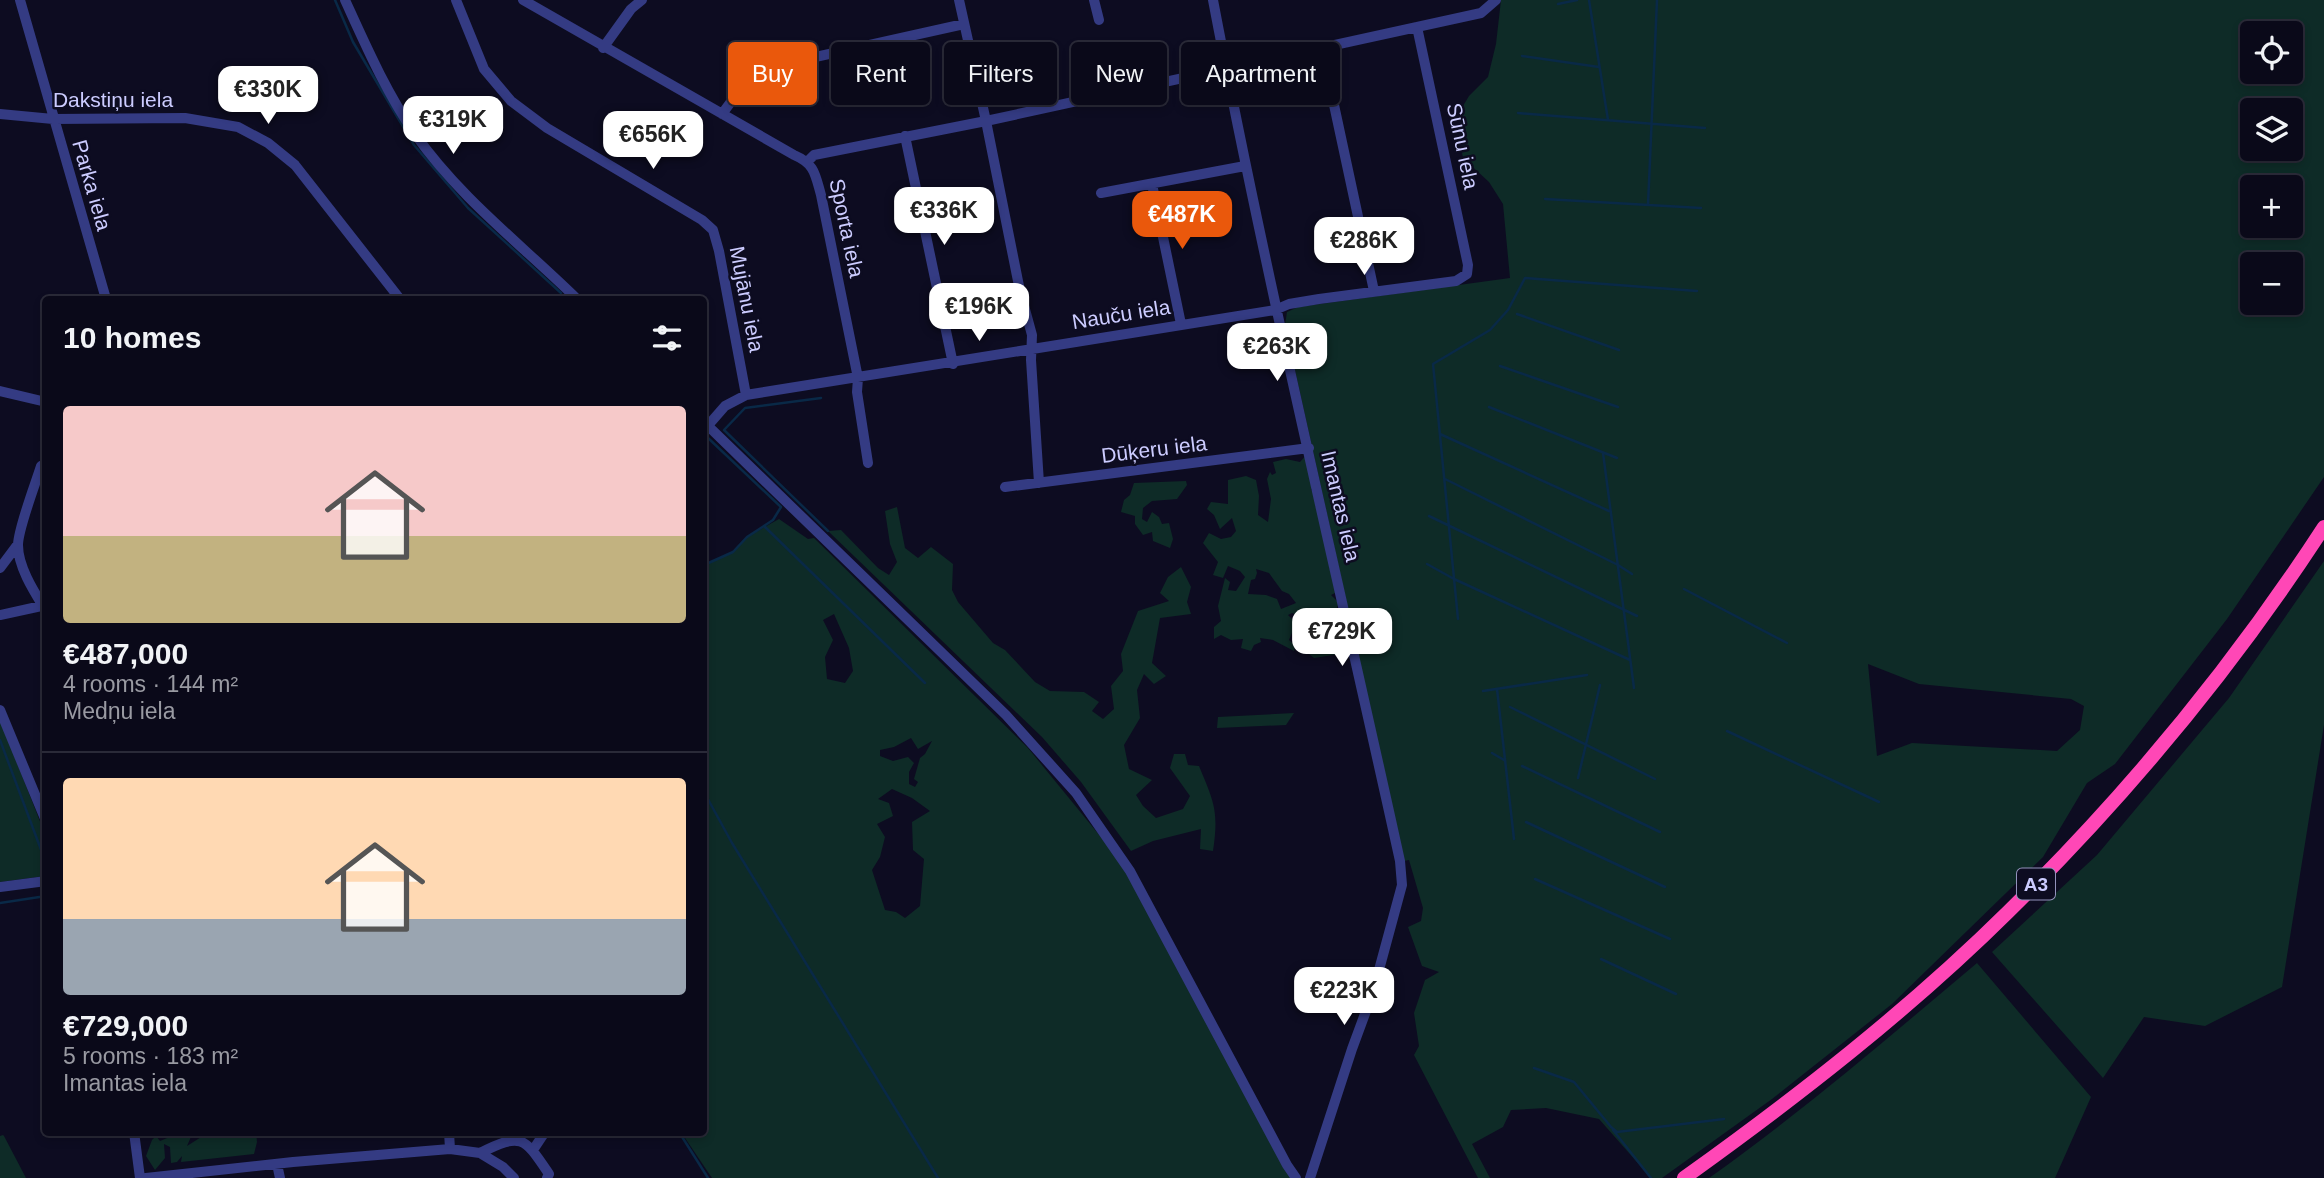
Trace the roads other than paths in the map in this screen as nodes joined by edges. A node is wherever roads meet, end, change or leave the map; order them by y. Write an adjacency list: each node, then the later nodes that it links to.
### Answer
1 (20, 0): 21 (street, Parka iela)
2 (345, 0): 32 (street)
3 (456, 0): 39 (street, Mujānu iela)
4 (523, 0): 15 (street, Sporta iela)
5 (642, 0): 15 (street)
6 (959, 0): 11 (street)
7 (1094, 0): 10 (street)
8 (1213, 0): 13 (street, Imantas iela)
9 (1494, 3): 12 (street)
10 (1099, 20)
11 (964, 24): 20 (street); 22 (street)
12 (1417, 27): 14 (street); 28 (street, Sūnu iela)
13 (1221, 42)
14 (1340, 45)
15 (603, 48): 20 (street, Sporta iela)
16 (1181, 77): 22 (street)
17 (1233, 105): 25 (street, Imantas iela)
18 (1334, 105): 29 (street)
19 (0, 114): 21 (street, Dakstiņu iela)
20 (722, 114): 24 (street, Sporta iela)
21 (52, 119): 30 (street, Parka iela); 31 (street, Dakstiņu iela)
22 (986, 121): 23 (street); 35 (street)
23 (905, 136): 24 (street); 36 (street)
24 (808, 161): 37 (street, Sporta iela)
25 (1245, 166): 26 (street); 33 (street, Imantas iela)
26 (1152, 184): 27 (street); 34 (street)
27 (1101, 193)
28 (1466, 274): 29 (street, Nauču iela)
29 (1374, 291): 33 (street, Nauču iela)
30 (105, 296)
31 (398, 296)
32 (570, 296)
33 (1275, 310): 34 (street, Nauču iela); 43 (street, Imantas iela)
34 (1181, 324): 35 (street, Nauču iela)
35 (1031, 348): 36 (street, Nauču iela); 46 (street)
36 (954, 364): 37 (street, Nauču iela)
37 (858, 378): 39 (street, Nauču iela); 44 (street, Sporta iela)
38 (0, 391): 40 (street)
39 (746, 395): 41 (street, Nauču iela)
40 (42, 401)
41 (707, 423)
42 (707, 429): 71 (street)
43 (1309, 448): 46 (street, Dūķeru iela); 72 (street, Imantas iela)
44 (868, 463)
45 (42, 465): 49 (street)
46 (1039, 483): 47 (street, Dūķeru iela)
47 (1005, 487)
48 (2324, 527): 73 (highway, A3)
49 (18, 544): 50 (street); 51 (street)
50 (0, 568)
51 (42, 603)
52 (42, 606): 53 (street)
53 (0, 615)
54 (0, 710): 55 (street)
55 (42, 811)
56 (42, 882): 57 (street)
57 (0, 887)
58 (135, 1136): 66 (street)
59 (449, 1136): 62 (street)
60 (515, 1136): 63 (street); 64 (street)
61 (542, 1136): 63 (street)
62 (450, 1149): 64 (street); 65 (street)
63 (533, 1150): 70 (street)
64 (480, 1153): 69 (street)
65 (277, 1164): 67 (street); 68 (street)
66 (140, 1178)
67 (146, 1178)
68 (280, 1178)
69 (514, 1178)
70 (547, 1178)
71 (1296, 1178)
72 (1310, 1178)
73 (1685, 1178)

